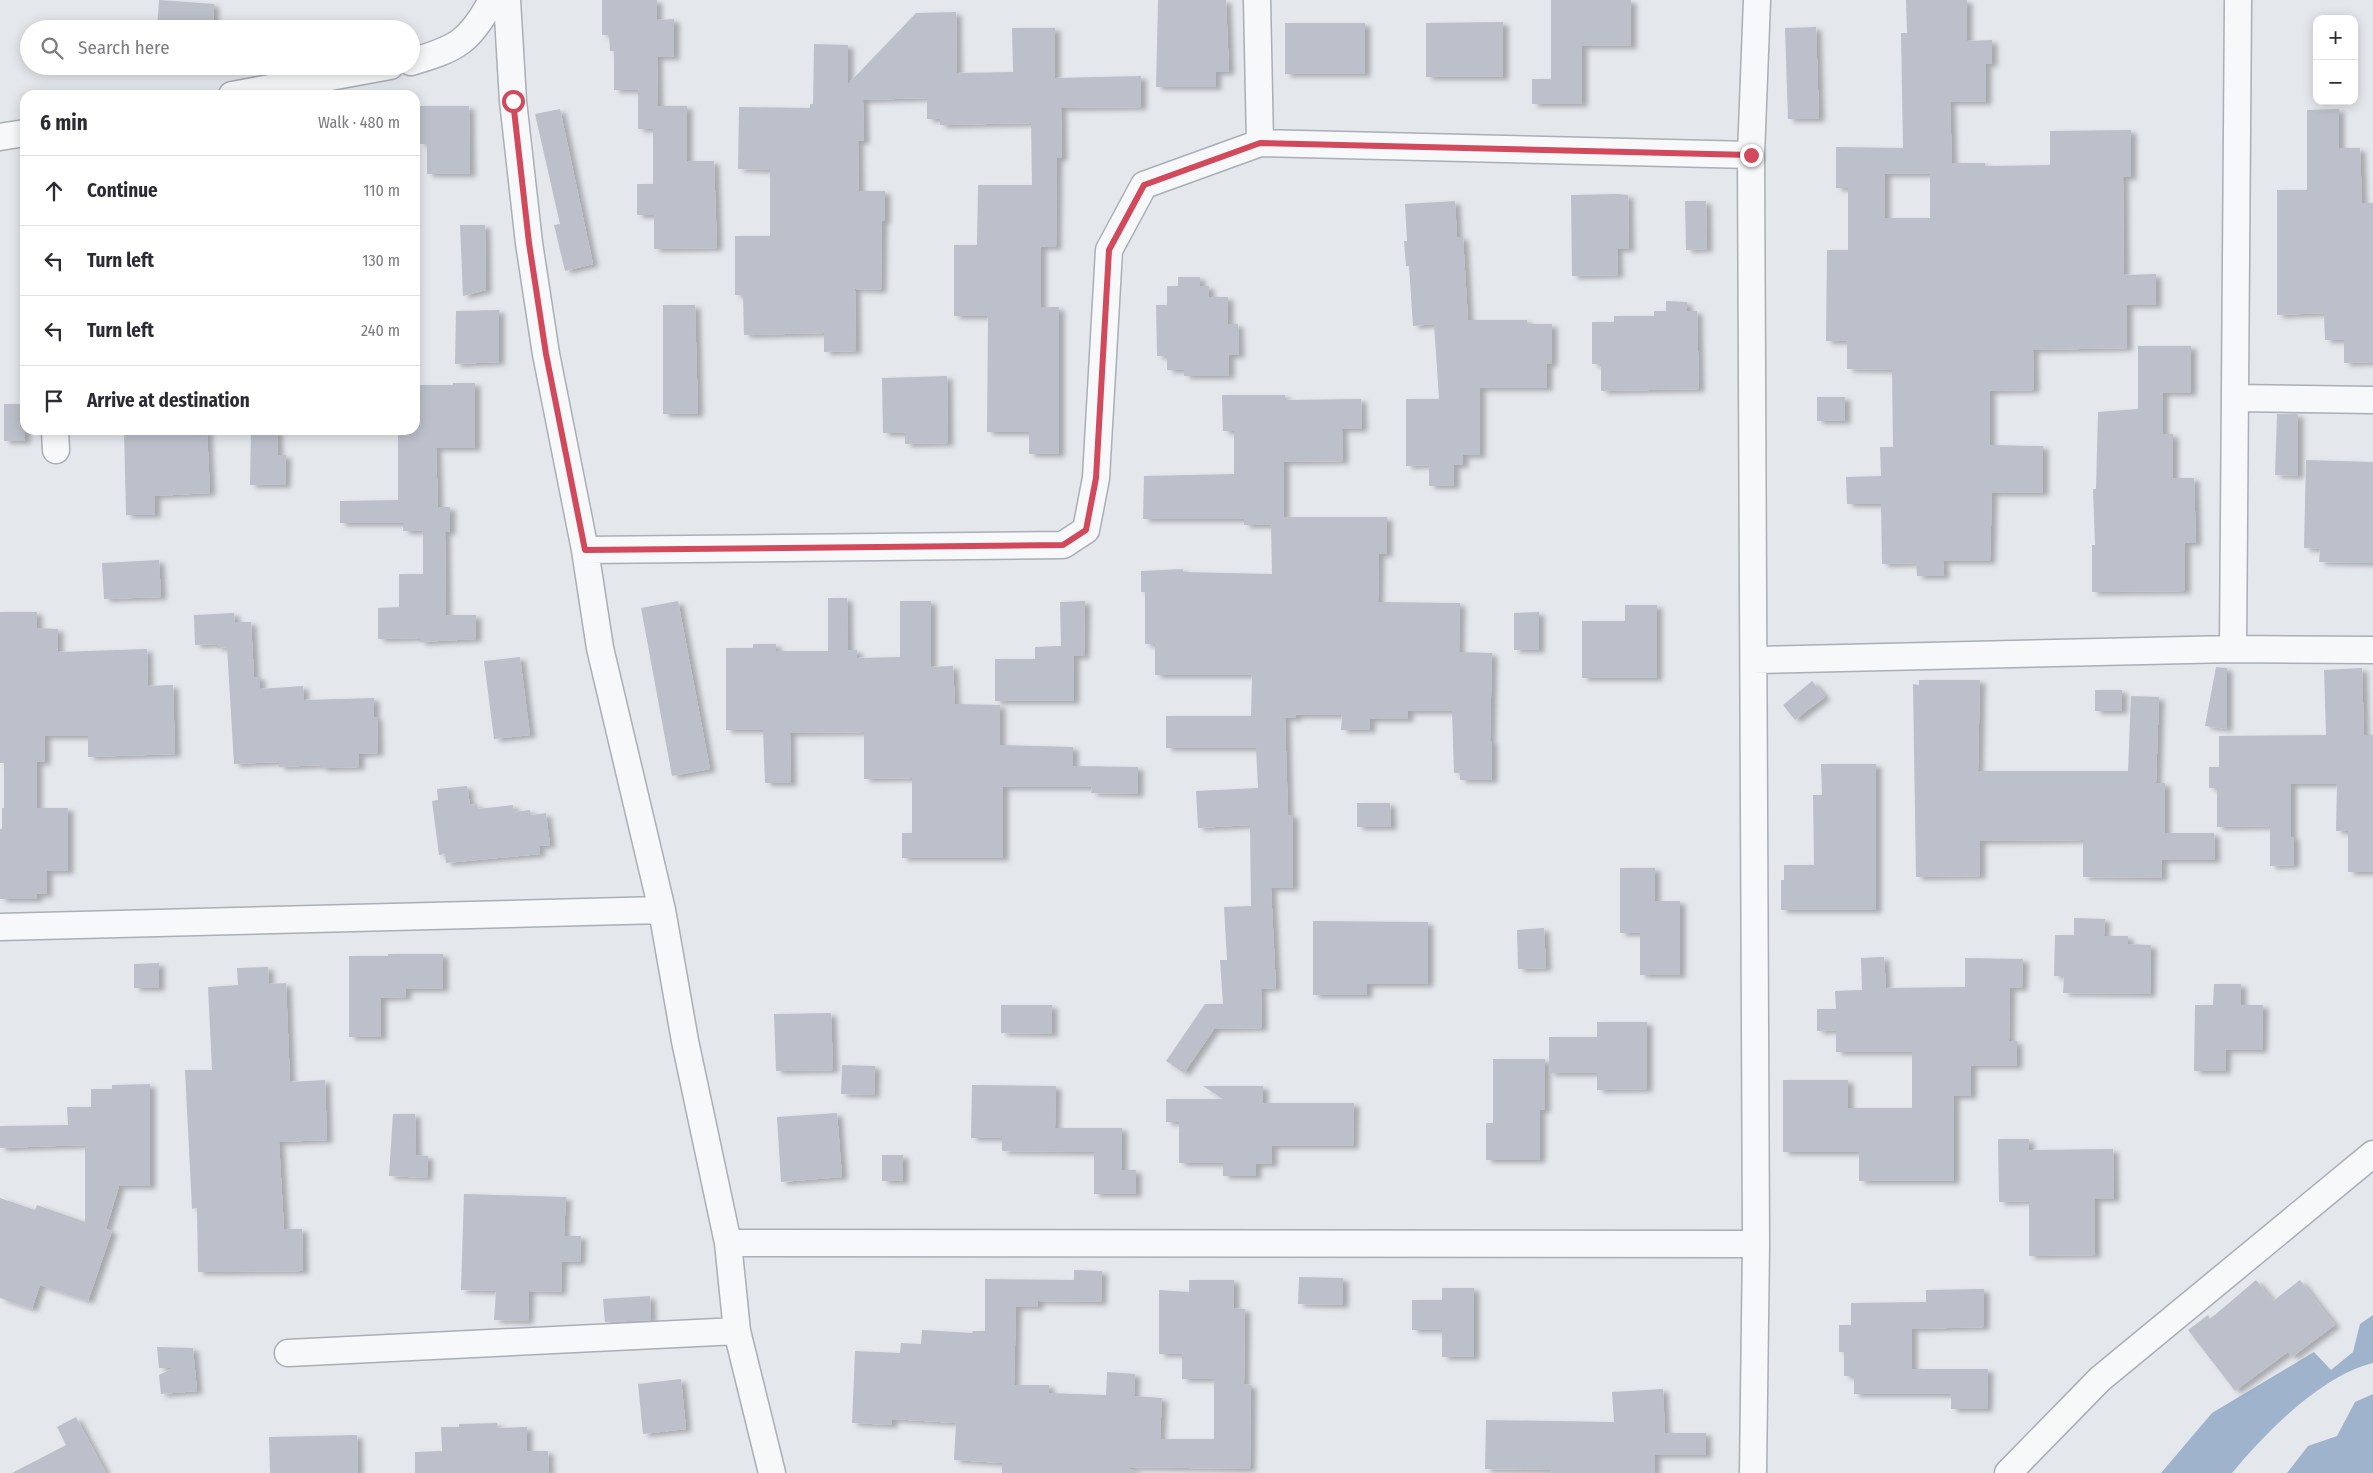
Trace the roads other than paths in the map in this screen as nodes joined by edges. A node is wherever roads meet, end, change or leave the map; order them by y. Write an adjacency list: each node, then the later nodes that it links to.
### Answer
1 (492, 0): 6 (street)
2 (507, 0): 15 (street)
3 (1257, 0): 11 (street)
4 (1757, 0): 12 (street)
5 (2238, 0): 13 (street)
6 (420, 59)
7 (341, 75): 8 (street)
8 (259, 90)
9 (20, 133): 10 (street)
10 (0, 137)
11 (1260, 143): 12 (street); 15 (street)
12 (1751, 155): 18 (street)
13 (2235, 398): 14 (street); 16 (street)
14 (2373, 400)
15 (585, 550): 19 (street)
16 (2233, 649): 17 (street); 18 (street)
17 (2373, 650)
18 (1754, 660): 23 (street)
19 (662, 910): 20 (street); 22 (street)
20 (0, 927)
21 (2373, 1154): 28 (street)
22 (728, 1243): 23 (street); 24 (street)
23 (1756, 1244): 27 (street)
24 (737, 1331): 25 (street); 26 (street)
25 (288, 1353)
26 (772, 1473)
27 (1753, 1473)
28 (2008, 1473)

